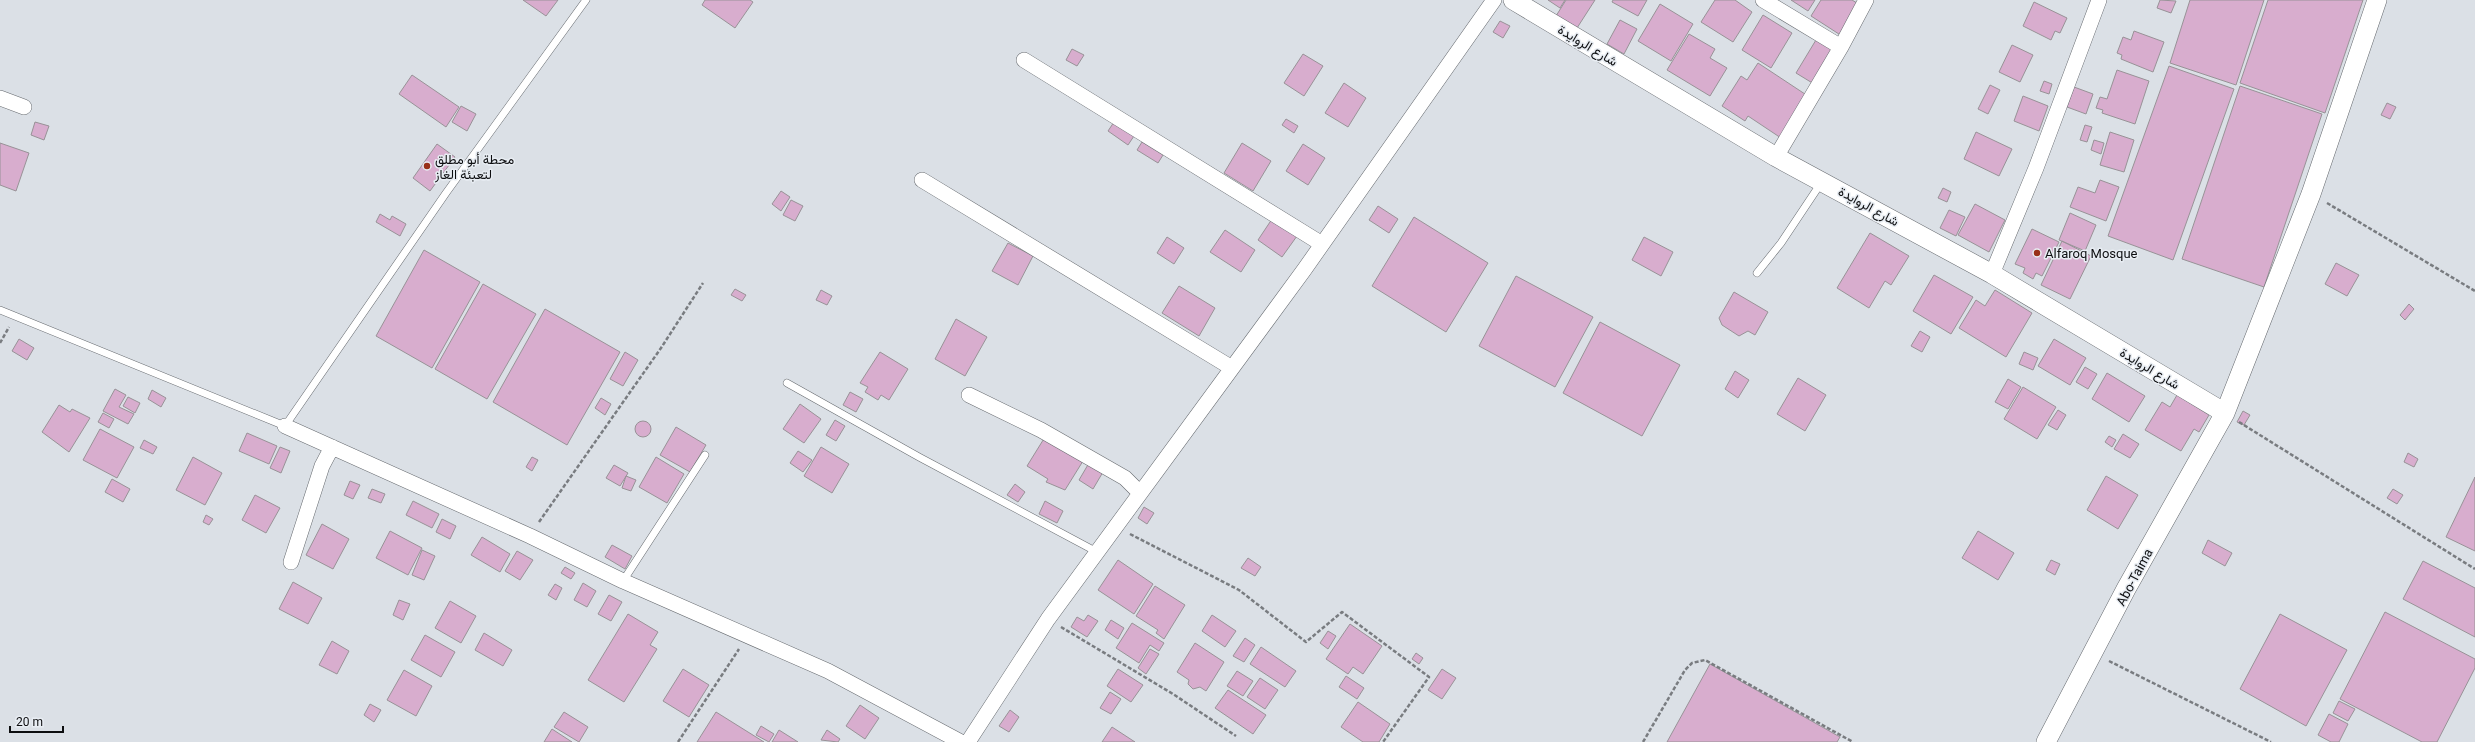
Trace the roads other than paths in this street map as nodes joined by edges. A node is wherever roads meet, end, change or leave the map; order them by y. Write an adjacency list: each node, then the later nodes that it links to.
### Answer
1 (586, 0): 23 (lane)
2 (1494, 0): 15 (street)
3 (1512, 0): 12 (street, شارع الروايدة)
4 (1763, 0): 8 (street)
5 (1866, 0): 8 (street)
6 (2099, 0): 17 (street)
7 (2377, 0): 22 (street, Abo-Taima)
8 (1841, 47): 12 (street)
9 (1024, 60): 15 (street)
10 (0, 98): 11 (street)
11 (24, 107)
12 (1776, 157): 14 (street, شارع الروايدة)
13 (922, 180): 19 (street)
14 (1822, 181): 16 (lane); 17 (street, شارع الروايدة)
15 (1322, 244): 19 (street)
16 (1757, 273)
17 (1992, 274): 22 (street, شارع الروايدة)
18 (0, 310): 23 (lane)
19 (1232, 368): 26 (street)
20 (787, 383): 27 (lane)
21 (969, 395): 26 (street)
22 (2226, 413): 32 (street, Abo-Taima)
23 (285, 426): 24 (street)
24 (332, 447): 28 (street); 29 (street)
25 (705, 455): 29 (lane)
26 (1140, 494): 27 (street)
27 (1097, 552): 31 (street)
28 (291, 562)
29 (623, 581): 30 (street)
30 (961, 742)
31 (968, 742)
32 (2046, 742)

